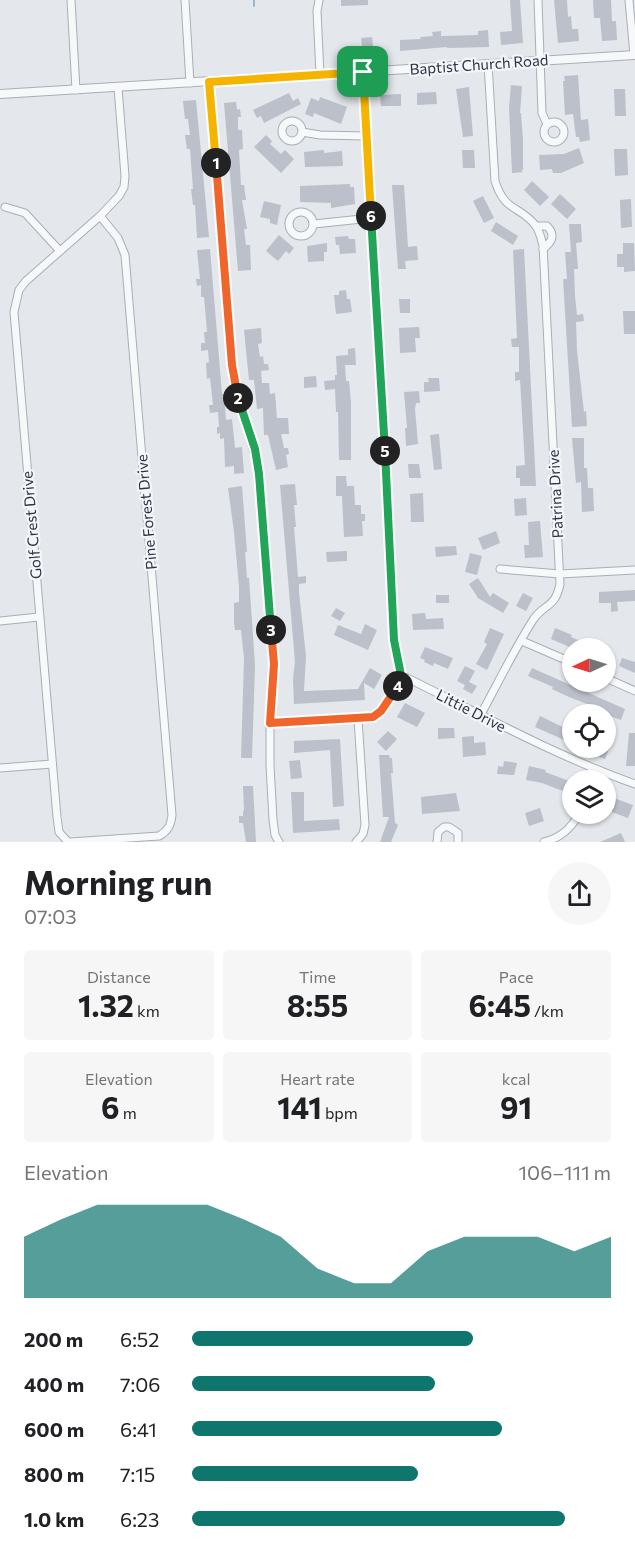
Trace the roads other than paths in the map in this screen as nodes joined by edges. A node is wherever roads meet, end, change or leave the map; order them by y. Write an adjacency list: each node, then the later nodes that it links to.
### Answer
1 (70, 0): 14 (street)
2 (185, 0): 12 (street)
3 (319, 0): 10 (street)
4 (538, 0): 7 (street)
5 (629, 0): 6 (street)
6 (634, 55): 7 (street, Baptist Church Road)
7 (541, 61): 8 (street, Baptist Church Road); 16 (street)
8 (488, 64): 9 (street, Baptist Church Road); 23 (street, Patrina Drive)
9 (363, 72): 10 (street, Baptist Church Road); 18 (street)
10 (320, 74): 11 (street, Baptist Church Road)
11 (209, 82): 12 (street, Baptist Church Road); 38 (street)
12 (190, 83): 13 (street, Baptist Church Road)
13 (118, 88): 14 (street, Baptist Church Road); 20 (street, Golf Crest Drive)
14 (76, 90): 15 (street, Baptist Church Road)
15 (0, 94)
16 (547, 124)
17 (302, 132): 18 (street)
18 (366, 135): 21 (street)
19 (5, 207): 25 (street)
20 (100, 216): 25 (street, Golf Crest Drive); 44 (street, Pine Forest Drive)
21 (371, 218): 22 (street); 33 (street)
22 (314, 224)
23 (536, 226): 24 (street, Patrina Drive); 24 (street, Patrina Drive)
24 (543, 249): 28 (street, Patrina Drive)
25 (60, 251): 29 (street, Golf Crest Drive)
26 (500, 569): 28 (street)
27 (635, 570): 28 (street)
28 (560, 574): 31 (street, Patrina Drive)
29 (39, 618): 30 (street); 39 (street, Golf Crest Drive)
30 (0, 621)
31 (522, 641): 32 (street); 36 (street, Patrina Drive)
32 (562, 658)
33 (401, 675): 36 (street, Littie Drive); 37 (street)
34 (616, 682): 35 (street)
35 (635, 691)
36 (481, 714): 41 (street, Littie Drive)
37 (358, 719): 38 (street); 46 (street)
38 (270, 723): 45 (street)
39 (52, 764): 40 (street); 44 (street, Golf Crest Drive)
40 (0, 768)
41 (592, 768): 42 (street, Littie Drive)
42 (635, 784)
43 (573, 824): 49 (street)
44 (69, 842)
45 (279, 842)
46 (356, 842)
47 (437, 842): 48 (street)
48 (458, 842)
49 (544, 842)

